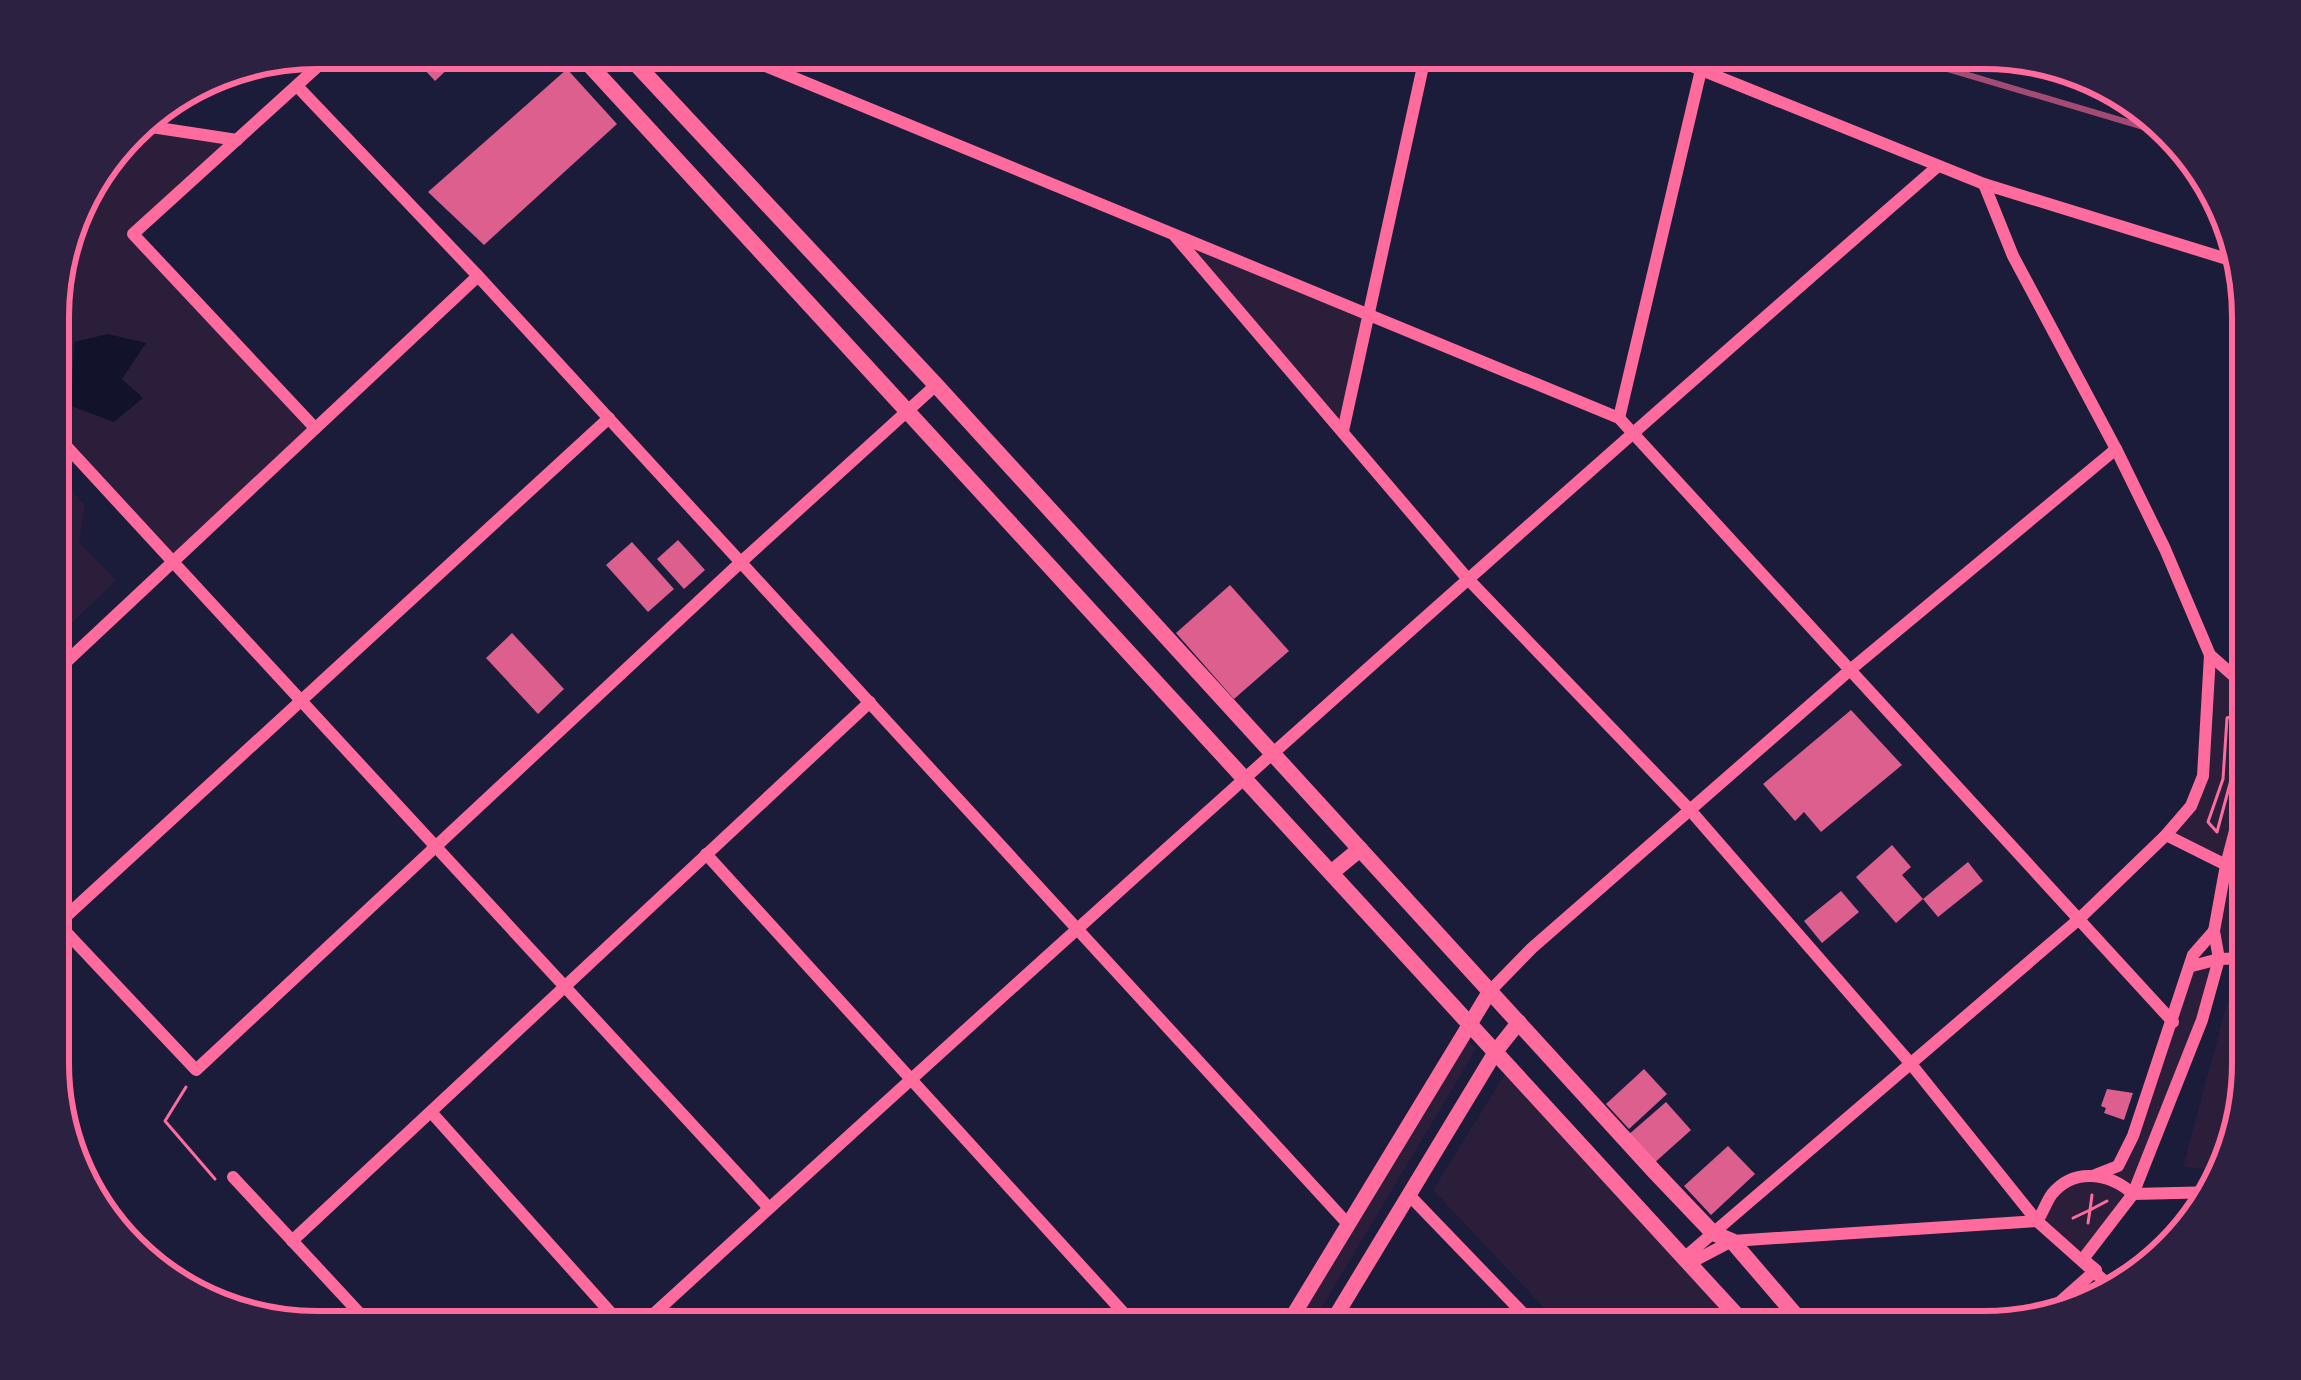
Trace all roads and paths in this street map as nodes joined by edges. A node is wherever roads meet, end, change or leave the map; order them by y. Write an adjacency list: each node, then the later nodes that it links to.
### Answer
1 (315, 69): 7 (street)
2 (593, 69): 17 (main road)
3 (641, 69): 16 (main road)
4 (774, 69): 12 (street)
5 (1422, 69): 15 (street)
6 (1701, 70): 10 (street); 19 (street)
7 (297, 86): 9 (street); 14 (street)
8 (158, 128): 9 (street)
9 (237, 140): 20 (street)
10 (1938, 166): 11 (street); 22 (street)
11 (1984, 184): 13 (street); 24 (street)
12 (1169, 230): 15 (street); 21 (street)
13 (2224, 258)
14 (478, 276): 18 (street); 20 (street)
15 (1369, 316): 19 (street); 21 (street)
16 (937, 386): 17 (street); 37 (main road)
17 (908, 412): 26 (street); 40 (main road)
18 (609, 418): 26 (street); 32 (street)
19 (1619, 418): 22 (street)
20 (315, 428): 25 (street)
21 (1343, 431): 27 (street)
22 (1631, 433): 27 (street); 30 (street)
23 (69, 449): 25 (street)
24 (2116, 449): 28 (street); 30 (street)
25 (173, 562): 29 (street); 32 (street)
26 (741, 562): 33 (street); 46 (street)
27 (1466, 577): 37 (street); 44 (street)
28 (2210, 655): 31 (street); 45 (street)
29 (69, 659)
30 (1850, 670): 44 (street); 53 (street)
31 (2231, 674)
32 (301, 700): 46 (street); 52 (street)
33 (870, 702): 48 (street); 54 (street)
34 (2231, 717): 36 (path)
35 (2231, 744): 36 (path)
36 (2228, 745): 38 (path)
37 (1272, 753): 40 (street); 47 (main road)
38 (2224, 772): 39 (path); 42 (path)
39 (2231, 774)
40 (1244, 778): 50 (main road); 54 (street)
41 (2231, 782): 43 (path)
42 (2216, 799): 43 (path); 43 (path)
43 (2225, 804)
44 (1690, 809): 61 (street); 66 (street)
45 (2166, 835): 49 (street); 53 (street)
46 (436, 848): 60 (street); 67 (street)
47 (1360, 849): 50 (main road); 61 (main road)
48 (706, 854): 60 (street); 68 (street)
49 (2231, 866)
50 (1331, 873): 64 (main road)
51 (2231, 874): 55 (street)
52 (69, 909)
53 (2078, 920): 63 (street); 66 (street)
54 (1073, 929): 68 (street); 80 (street)
55 (2214, 931): 57 (street); 59 (street)
56 (69, 939): 67 (street)
57 (2219, 958): 58 (street); 59 (street); 73 (street)
58 (2231, 958)
59 (2192, 966): 63 (street)
60 (565, 987): 69 (street); 76 (street)
61 (1490, 991): 62 (main road); 64 (street)
62 (1519, 1022): 65 (street); 82 (main road)
63 (2173, 1022): 71 (street)
64 (1469, 1023): 65 (main road); 80 (street)
65 (1496, 1052): 74 (street); 85 (main road)
66 (1911, 1064): 79 (street); 82 (street)
67 (196, 1070): 70 (path)
68 (910, 1078): 76 (street); 97 (street)
69 (431, 1112): 83 (street); 95 (street)
70 (233, 1177): 83 (street)
71 (2092, 1182): 73 (street); 77 (path); 79 (street)
72 (2195, 1193): 73 (street)
73 (2133, 1194): 86 (street)
74 (1408, 1195): 90 (street); 91 (street)
75 (2114, 1198): 77 (path)
76 (769, 1208): 96 (street)
77 (2090, 1210): 78 (path); 81 (path)
78 (2073, 1217)
79 (2037, 1221): 84 (street); 86 (street)
80 (1347, 1223): 89 (street)
81 (2087, 1230)
82 (1713, 1233): 84 (main road); 85 (street)
83 (292, 1241): 94 (street)
84 (1732, 1241): 85 (street); 93 (main road)
85 (1687, 1260): 92 (main road)
86 (2096, 1270): 87 (street); 88 (street)
87 (2105, 1279)
88 (2065, 1297)
89 (1296, 1310)
90 (1339, 1310)
91 (1520, 1310)
92 (1733, 1310)
93 (1792, 1310)
94 (357, 1311)
95 (612, 1311)
96 (655, 1311)
97 (1121, 1311)

